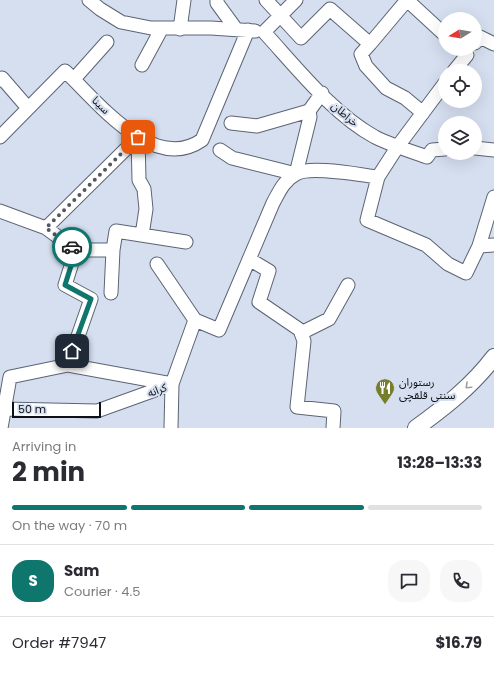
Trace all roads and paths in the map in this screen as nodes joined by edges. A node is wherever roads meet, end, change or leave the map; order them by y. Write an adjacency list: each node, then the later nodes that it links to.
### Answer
1 (89, 0): 8 (street)
2 (184, 0): 9 (street)
3 (218, 0): 10 (street)
4 (266, 0): 7 (street)
5 (296, 0): 7 (street)
6 (407, 0): 11 (street); 15 (street)
7 (281, 16): 12 (street); 15 (street)
8 (162, 28): 9 (street); 17 (street)
9 (180, 29): 10 (street)
10 (242, 29): 12 (street); 27 (street, سینا)
11 (438, 29)
12 (264, 32): 20 (street, خراطان)
13 (482, 38): 16 (street)
14 (107, 42): 18 (street)
15 (370, 44): 24 (street)
16 (494, 44)
17 (142, 65)
18 (74, 79): 22 (street); 27 (street, سینا)
19 (0, 80): 22 (street)
20 (322, 93): 23 (street); 28 (street, خراطان)
21 (438, 93): 24 (street)
22 (28, 108): 26 (street)
23 (309, 111): 25 (street); 33 (street)
24 (423, 113): 28 (street)
25 (231, 123)
26 (0, 137)
27 (138, 137): 37 (street); 38 (street)
28 (398, 146): 31 (street, خراطان); 34 (street)
29 (482, 149): 32 (street)
30 (220, 150): 33 (street)
31 (438, 150)
32 (494, 150)
33 (296, 174): 34 (street); 44 (street)
34 (378, 177): 41 (street)
35 (494, 197): 41 (street)
36 (0, 211): 37 (street)
37 (46, 228): 42 (street)
38 (142, 235): 39 (street); 43 (street)
39 (186, 242)
40 (494, 245): 41 (street)
41 (479, 246)
42 (76, 250): 43 (street); 51 (street)
43 (113, 250): 47 (street)
44 (249, 259): 48 (street); 49 (street)
45 (157, 264): 48 (street)
46 (348, 284): 49 (street)
47 (111, 293)
48 (195, 320): 52 (street)
49 (301, 333): 56 (street)
50 (494, 357): 57 (main road, one-way to 57)
51 (68, 365): 52 (street, کرانه); 53 (street, کرانه)
52 (172, 384): 53 (street, کرانه); 55 (street)
53 (4, 409): 54 (street)
54 (1, 428)
55 (171, 428)
56 (334, 428)
57 (416, 428)

